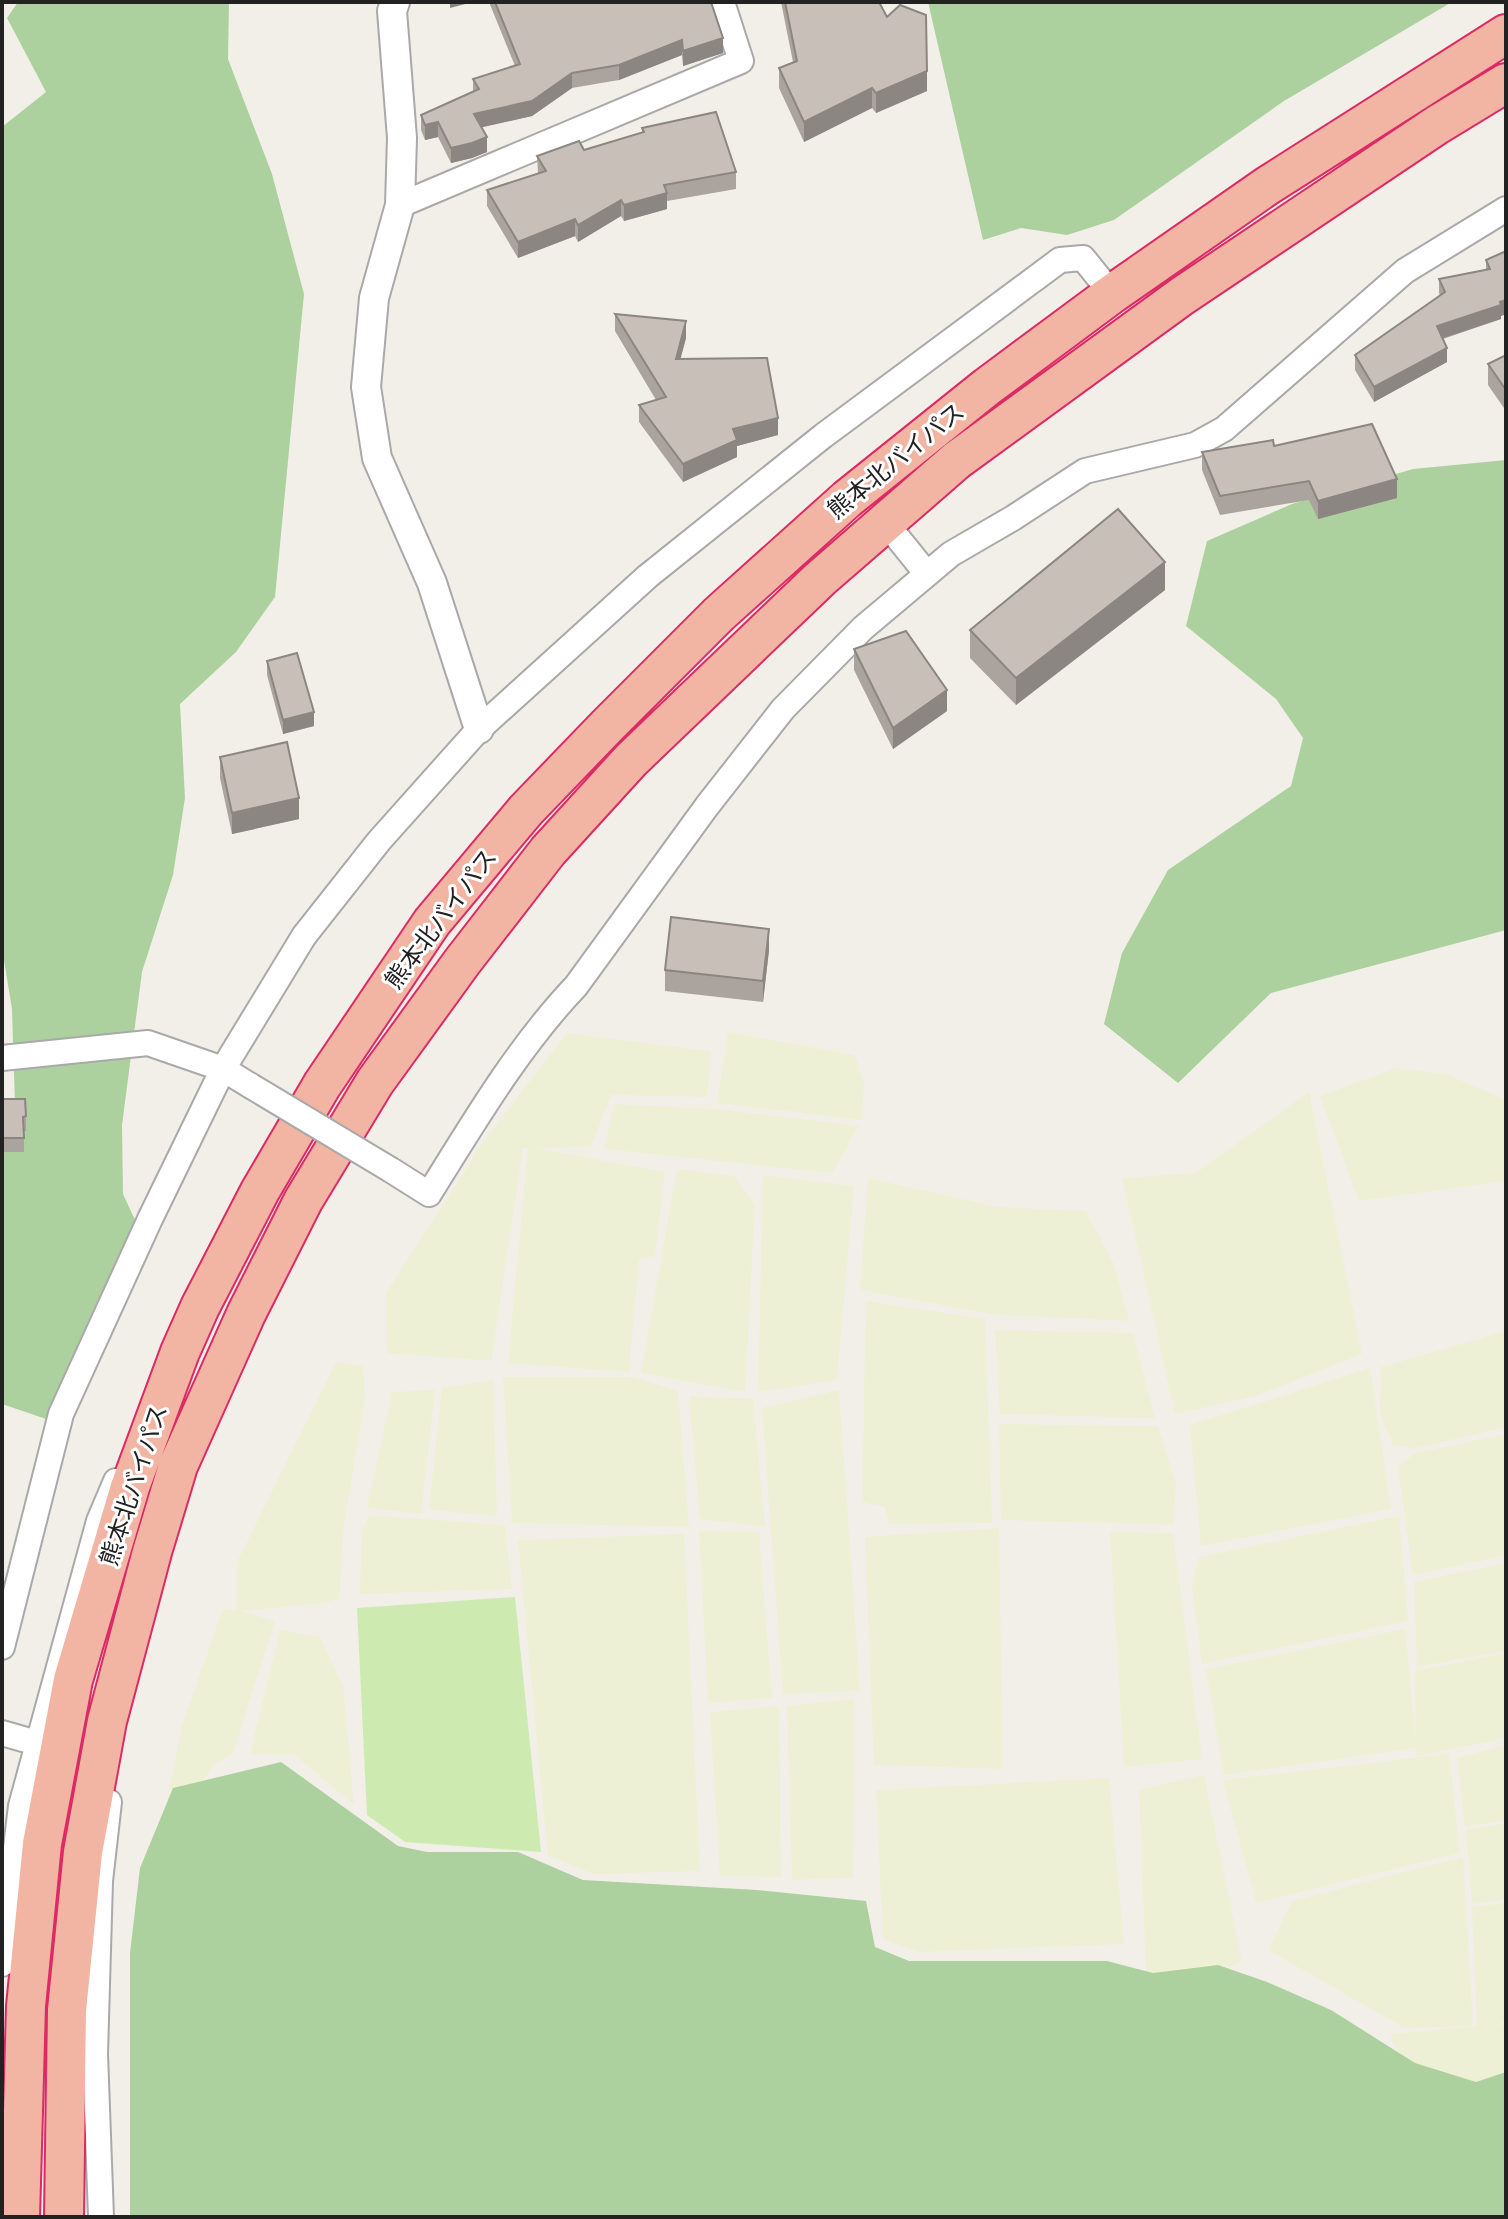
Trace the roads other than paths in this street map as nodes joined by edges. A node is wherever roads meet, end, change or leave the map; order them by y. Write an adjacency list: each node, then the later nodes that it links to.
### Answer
1 (395, 2): 5 (street)
2 (722, 2): 5 (street)
3 (1506, 34): 7 (highway, 熊本北バイパス)
4 (1506, 83): 8 (highway, 熊本北バイパス)
5 (400, 205): 10 (street)
6 (1506, 209): 9 (street)
7 (1112, 294): 10 (street); 13 (highway, 熊本北バイパス)
8 (885, 522): 9 (street); 14 (highway, 熊本北バイパス)
9 (927, 574): 12 (street, bridge)
10 (479, 729): 12 (street)
11 (2, 1058): 12 (street)
12 (223, 1069): 15 (street)
13 (180, 1352): 17 (street); 19 (highway, 熊本北バイパス)
14 (152, 1552): 20 (highway, 熊本北バイパス); 21 (street)
15 (2, 1647)
16 (2, 1733): 17 (street)
17 (37, 1743): 18 (street)
18 (2, 1964)
19 (20, 2217)
20 (64, 2217)
21 (101, 2217)

